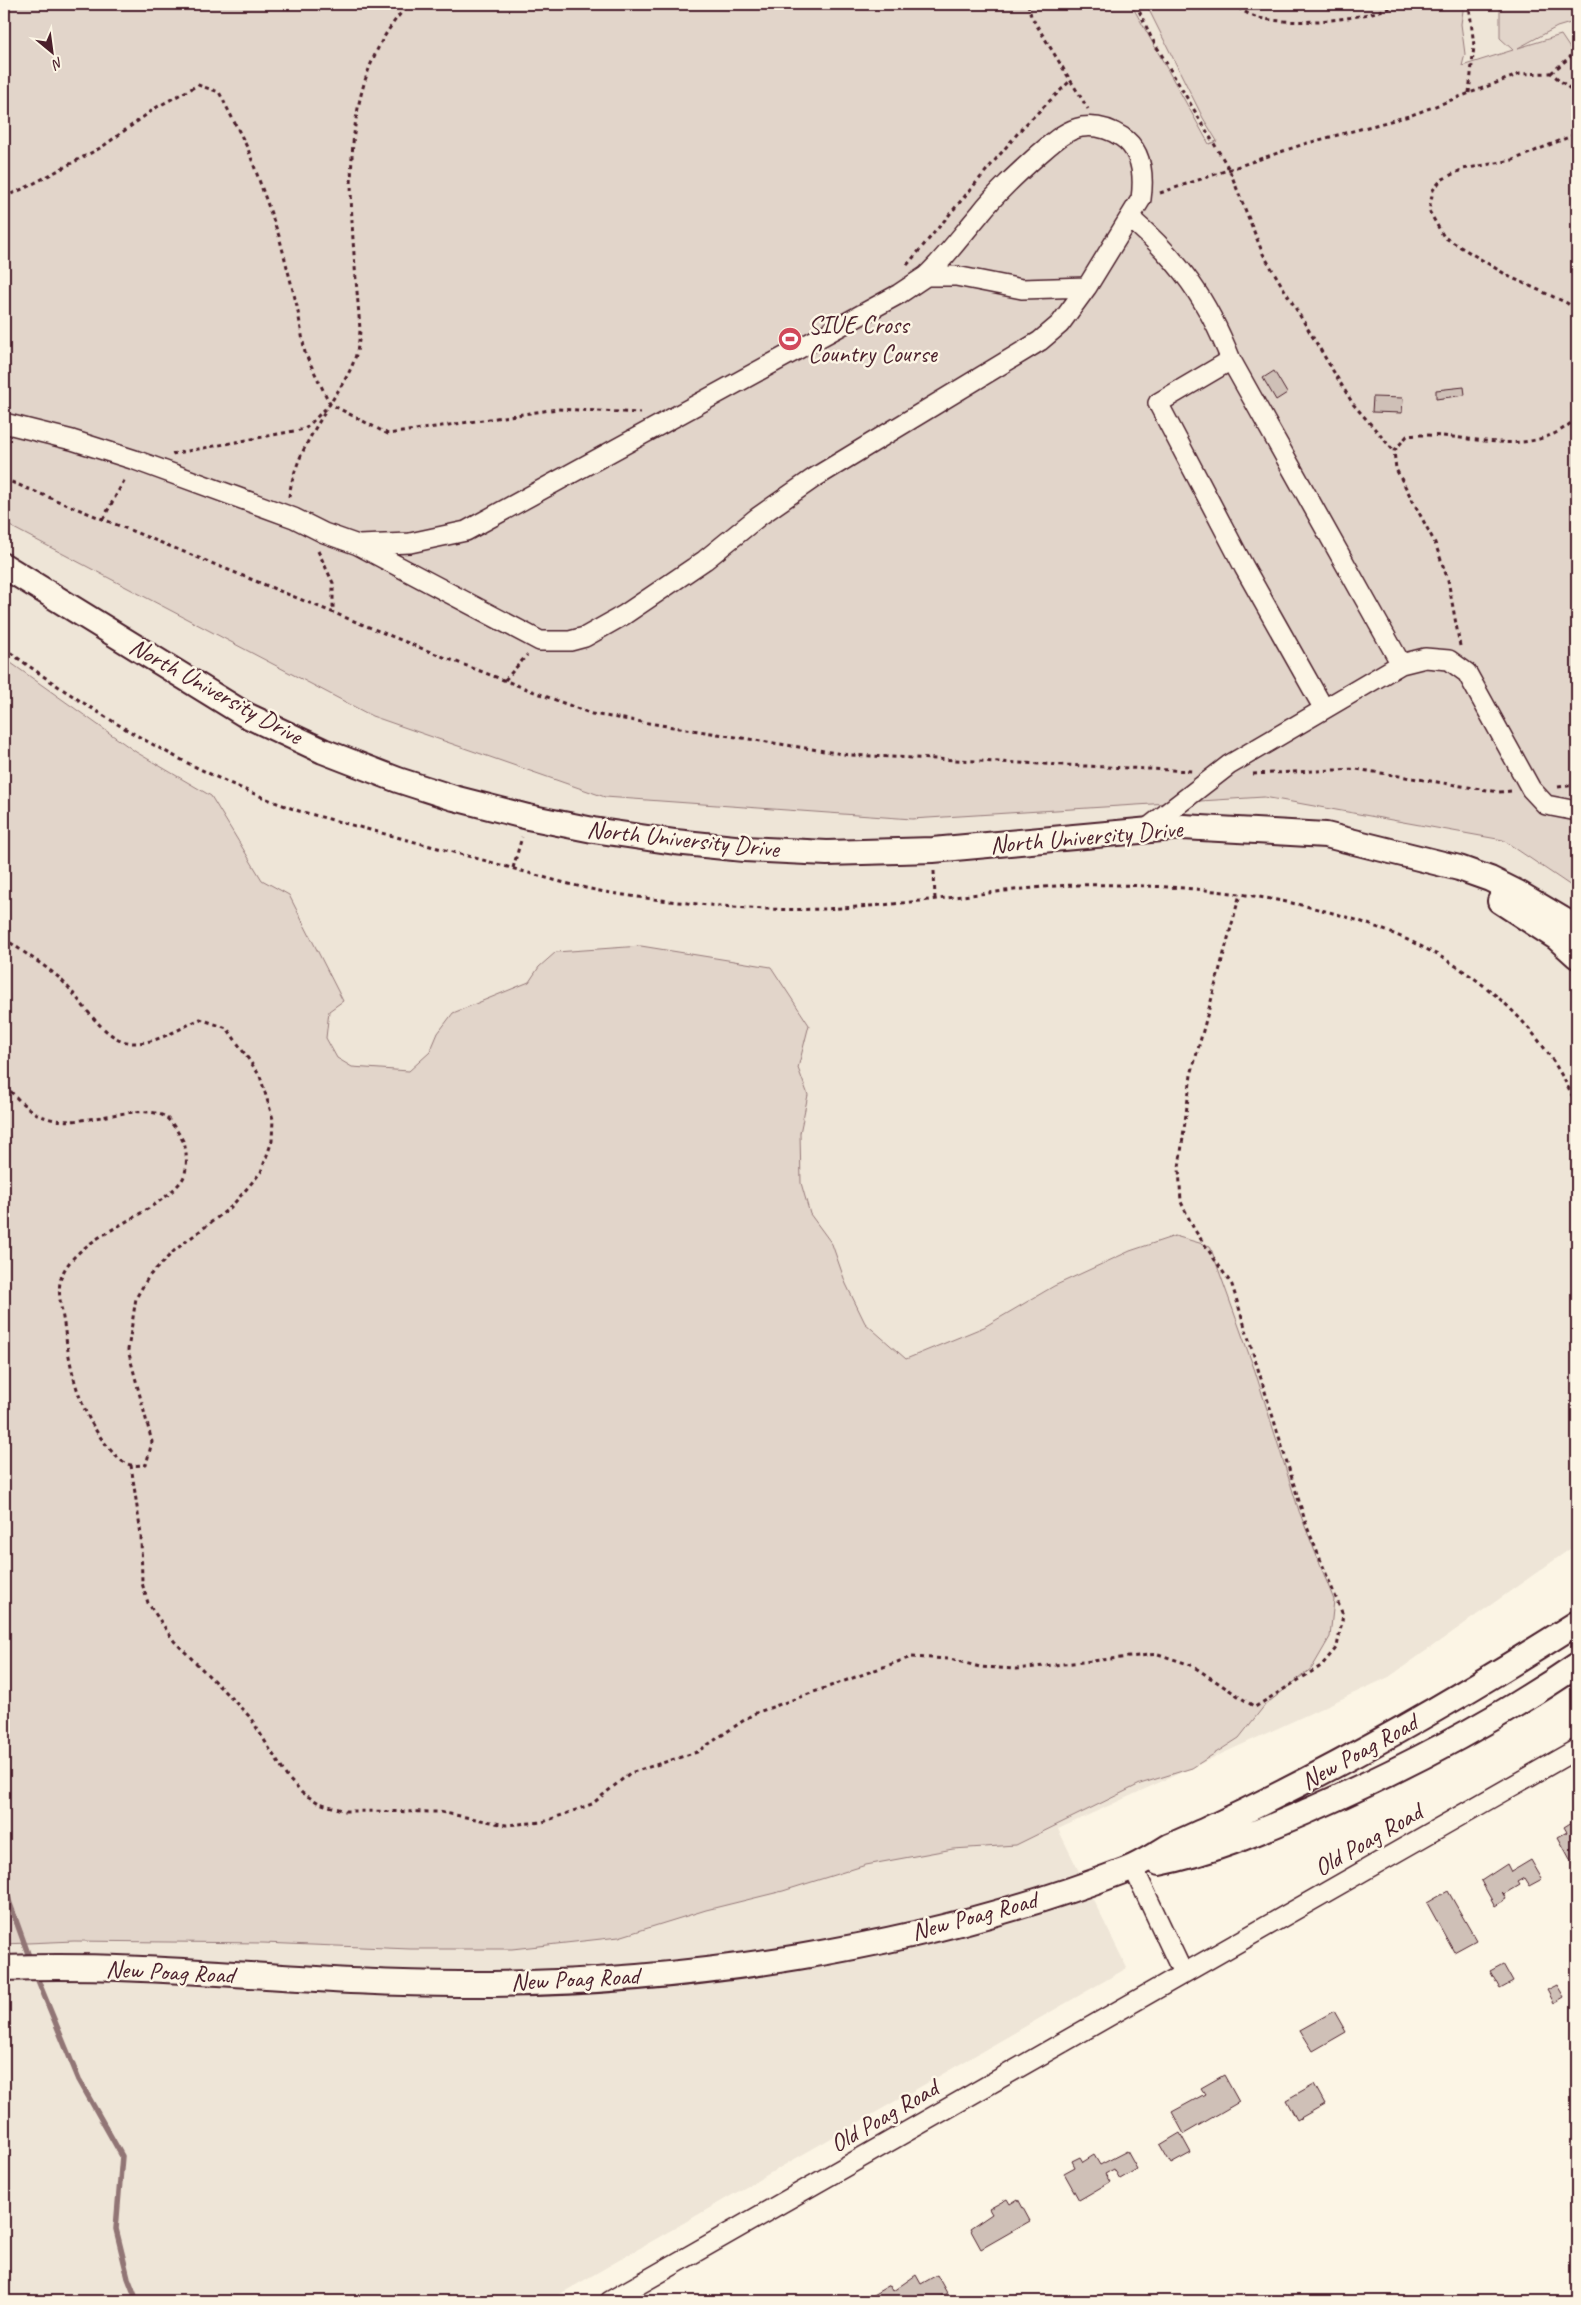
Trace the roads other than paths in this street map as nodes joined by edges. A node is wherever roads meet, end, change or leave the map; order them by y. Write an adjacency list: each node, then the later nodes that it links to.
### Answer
1 (1130, 218): 2 (street); 3 (street); 4 (street)
2 (926, 276): 3 (street); 6 (street)
3 (1087, 287): 6 (street)
4 (1232, 360): 8 (street); 9 (street)
5 (4, 423): 6 (street)
6 (358, 545)
7 (4, 566): 11 (main road, North University Drive)
8 (1401, 664): 9 (street); 10 (street)
9 (1324, 709): 11 (street)
10 (1577, 811)
11 (1144, 830): 12 (main road, North University Drive)
12 (1419, 858): 13 (main road, North University Drive); 14 (main road, North University Drive)
13 (1577, 928)
14 (1577, 956)
15 (1577, 1623): 18 (main road, New Poag Road)
16 (1577, 1665): 18 (main road, New Poag Road)
17 (1577, 1749): 20 (street, Old Poag Road)
18 (1133, 1867): 19 (main road, New Poag Road); 20 (street)
19 (4, 1968)
20 (1183, 1973): 21 (street, Old Poag Road)
21 (610, 2301)

